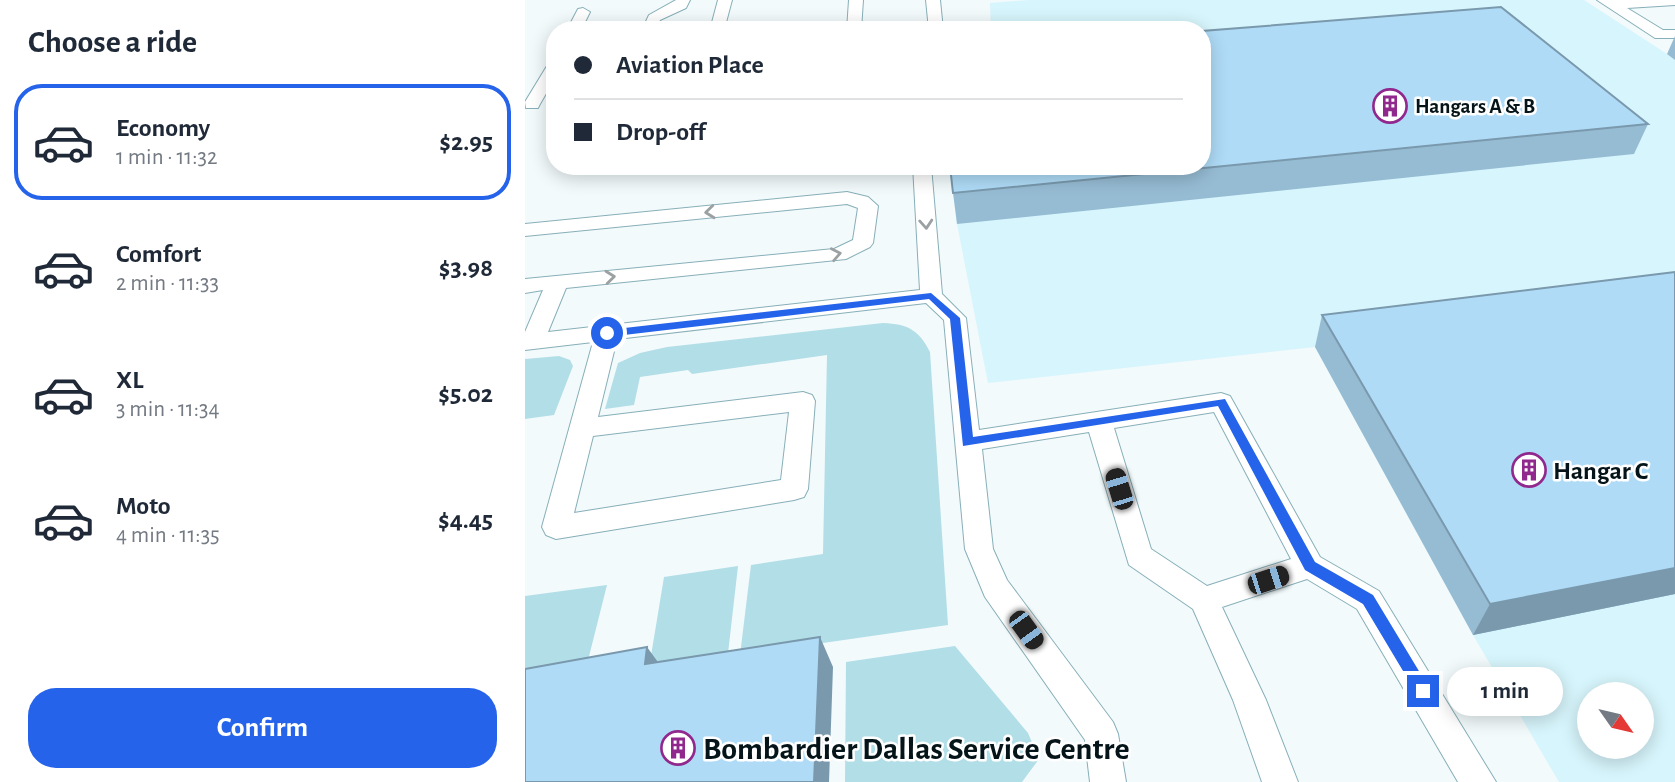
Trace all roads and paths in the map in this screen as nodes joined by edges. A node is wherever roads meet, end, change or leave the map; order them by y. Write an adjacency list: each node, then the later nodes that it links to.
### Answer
1 (683, 0): 9 (lane)
2 (725, 0): 10 (lane)
3 (856, 0): 11 (lane)
4 (933, 0): 12 (lane)
5 (1675, 1): 6 (lane)
6 (1608, 2): 13 (lane)
7 (583, 12): 8 (lane)
8 (578, 21)
9 (653, 21)
10 (719, 21)
11 (855, 21)
12 (935, 21)
13 (1675, 34)
14 (546, 80): 15 (lane)
15 (532, 104)
16 (923, 175): 20 (lane, one-way to 20)
17 (525, 230): 18 (lane, one-way to 17)
18 (558, 282): 19 (lane); 22 (lane)
19 (525, 286)
20 (931, 289): 21 (lane); 25 (lane)
21 (607, 333): 22 (lane); 24 (lane)
22 (529, 342)
23 (1099, 422): 25 (lane); 26 (lane); 27 (lane)
24 (581, 428): 24 (lane)
25 (967, 442): 28 (lane)
26 (1310, 566): 27 (lane); 30 (lane)
27 (1204, 600): 29 (lane)
28 (1108, 782)
29 (1280, 782)
30 (1478, 782)

